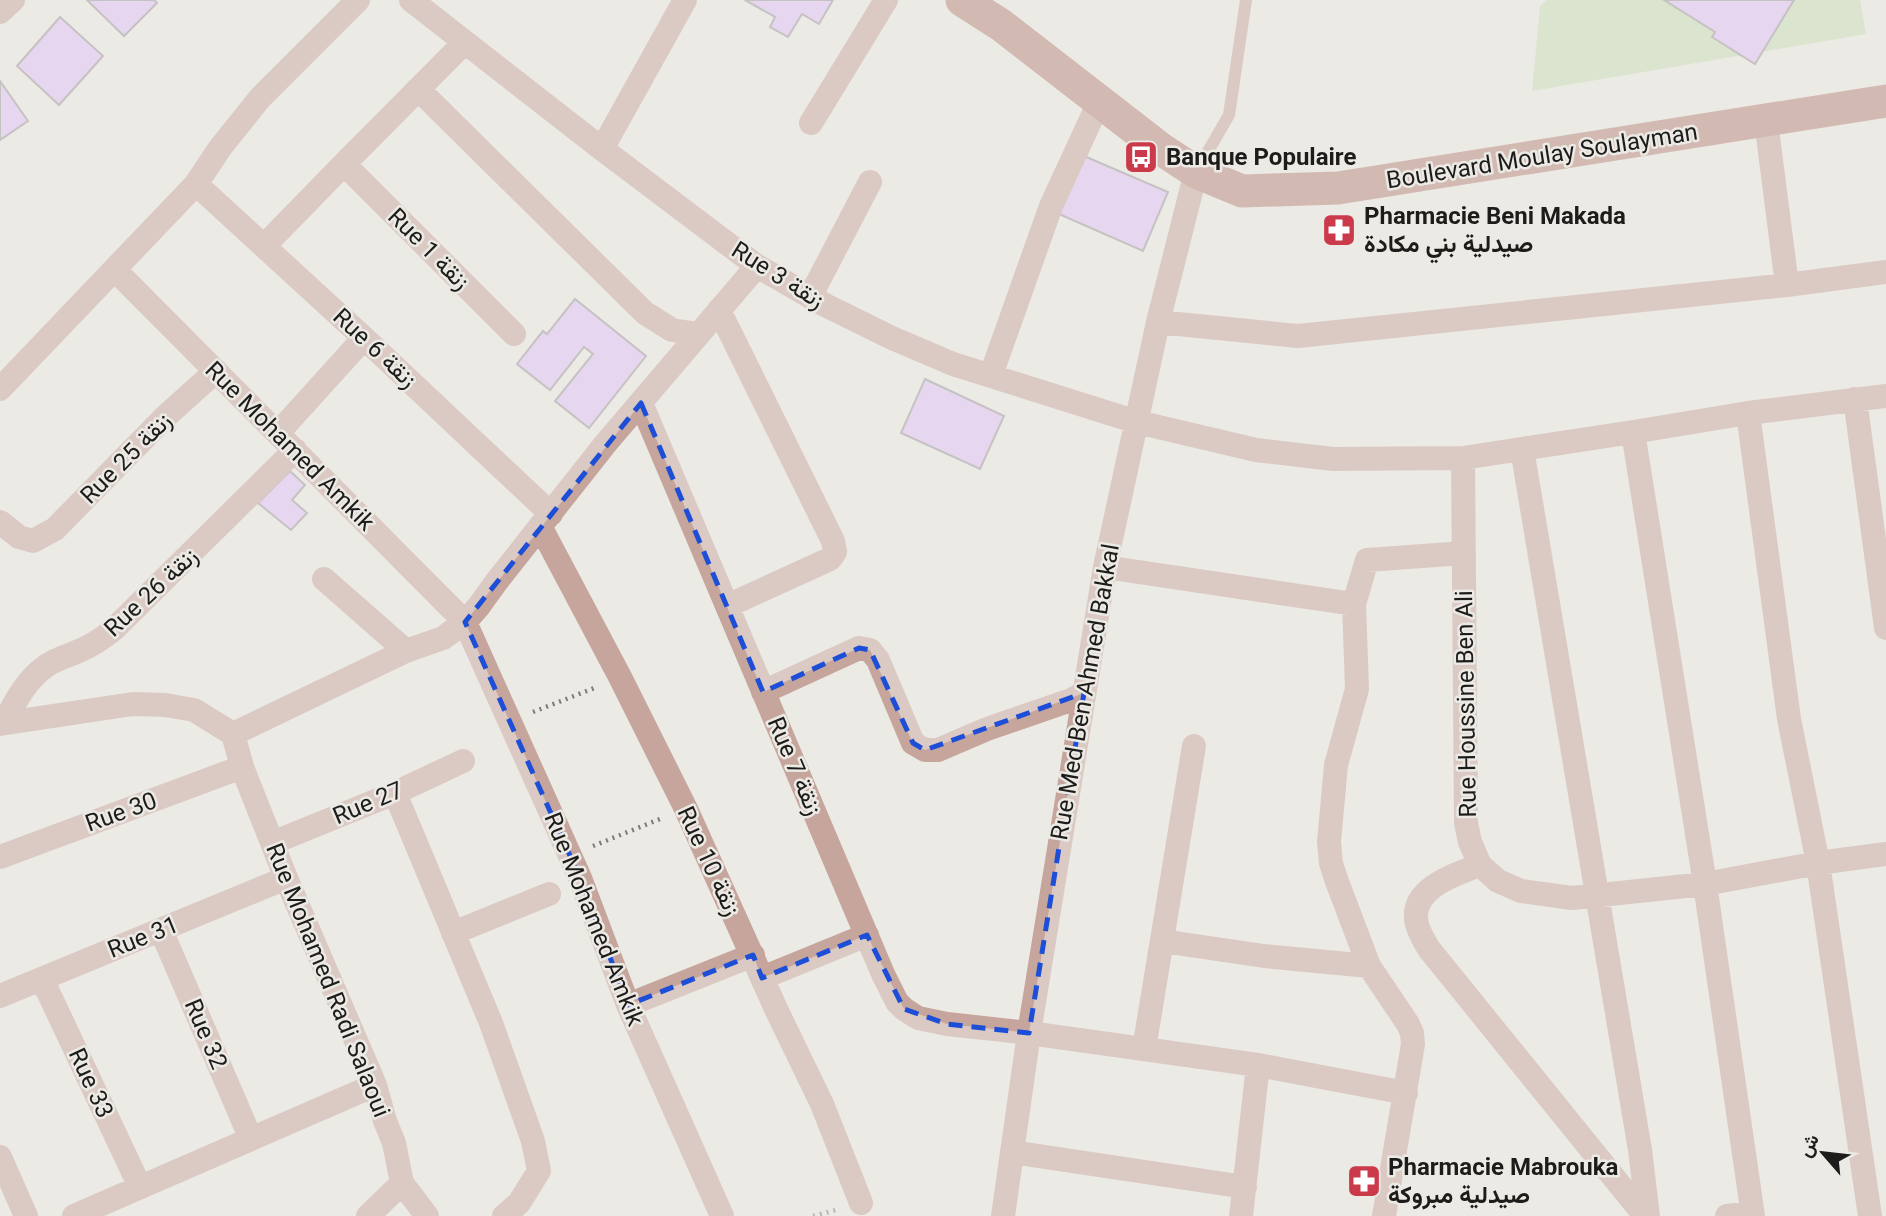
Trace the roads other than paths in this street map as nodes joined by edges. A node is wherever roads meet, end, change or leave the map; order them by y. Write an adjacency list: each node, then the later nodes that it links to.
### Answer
1 (13, 0): 8 (street)
2 (358, 0): 19 (street)
3 (411, 0): 9 (street, Rue 3 زنقة)
4 (685, 0): 15 (street)
5 (886, 0): 14 (street)
6 (962, 0): 12 (main road, Boulevard Moulay Soulayman)
7 (1246, 0): 17 (lane)
8 (0, 12)
9 (465, 42): 10 (street); 15 (street, Rue 3 زنقة)
10 (418, 89): 16 (street); 29 (street)
11 (1886, 101): 13 (main road, Boulevard Moulay Soulayman)
12 (1099, 102): 17 (main road, Boulevard Moulay Soulayman); 32 (street)
13 (1766, 121): 17 (main road, Boulevard Moulay Soulayman); 24 (street)
14 (811, 122)
15 (602, 149): 21 (street, Rue 3 زنقة)
16 (344, 164): 20 (street); 28 (street, Rue 1 زنقة)
17 (1196, 172): 27 (street, Rue Med Ben Ahmed Bakkal)
18 (870, 182): 25 (street)
19 (196, 184): 20 (street, Rue 6 زنقة); 22 (street)
20 (264, 246): 30 (street, Rue 6 زنقة)
21 (757, 266): 25 (street, Rue 3 زنقة); 26 (street)
22 (116, 270): 31 (street, Rue Mohamed Amkik); 33 (street)
23 (1886, 272): 24 (street)
24 (1787, 285): 27 (street)
25 (810, 297): 32 (street, Rue 3 زنقة)
26 (719, 310): 29 (street); 49 (street)
27 (1158, 322): 38 (street, Rue Med Ben Ahmed Bakkal)
28 (514, 334)
29 (698, 334): 36 (street)
30 (364, 338): 40 (street, Rue 26 زنقة); 43 (street, Rue 6 زنقة)
31 (216, 371): 40 (street, Rue Mohamed Amkik); 44 (street, Rue 25 زنقة)
32 (990, 375): 38 (street, Rue 3 زنقة)
33 (0, 389)
34 (1886, 396): 35 (street, Rue 3 زنقة)
35 (1855, 399): 37 (street, Rue 3 زنقة); 51 (street)
36 (640, 403): 43 (street); 49 (street, Rue 7 زنقة)
37 (1748, 412): 39 (street, Rue 3 زنقة); 64 (street)
38 (1137, 422): 42 (street, Rue 3 زنقة); 46 (street, Rue Med Ben Ahmed Bakkal)
39 (1633, 432): 41 (street, Rue 3 زنقة); 67 (street)
40 (286, 442): 50 (street, Rue Mohamed Amkik); 55 (street, Rue 26 زنقة)
41 (1522, 449): 42 (street, Rue 3 زنقة); 69 (street)
42 (1463, 458): 45 (street, Rue Houssine Ben Ali)
43 (546, 520): 50 (street); 74 (street, Rue 10 زنقة)
44 (0, 522)
45 (1464, 553): 48 (street); 65 (street, Rue Houssine Ben Ali)
46 (1105, 567): 48 (street); 54 (street, Rue Med Ben Ahmed Bakkal)
47 (324, 579): 52 (street)
48 (1354, 604): 75 (street)
49 (727, 606): 53 (street, Rue 7 زنقة)
50 (465, 622): 52 (street); 79 (street, Rue Mohamed Amkik)
51 (1886, 628)
52 (406, 651): 56 (street)
53 (764, 692): 54 (street); 72 (street, Rue 7 زنقة)
54 (1084, 693): 80 (street, Rue Med Ben Ahmed Bakkal)
55 (2, 723): 56 (street)
56 (233, 734): 59 (street, Rue Mohamed Radi Salaoui)
57 (1194, 746): 73 (street)
58 (463, 761): 60 (street, Rue 27)
59 (242, 767): 61 (street, Rue Mohamed Radi Salaoui); 63 (street, Rue 30)
60 (395, 793): 61 (street, Rue 27); 71 (street)
61 (272, 843): 66 (street, Rue Mohamed Radi Salaoui)
62 (1886, 854): 64 (street)
63 (0, 857)
64 (1818, 863): 67 (street); 104 (street)
65 (1480, 865): 69 (street); 102 (street)
66 (286, 878): 70 (street, Rue 31); 83 (street, Rue Mohamed Radi Salaoui)
67 (1705, 884): 69 (street); 92 (street)
68 (549, 894): 71 (street)
69 (1596, 895): 102 (street)
70 (161, 930): 77 (street, Rue 31); 85 (street, Rue 32)
71 (453, 933): 97 (street)
72 (867, 935): 76 (street); 80 (street, Rue 7 زنقة)
73 (1162, 941): 75 (street); 81 (street)
74 (752, 955): 76 (street, Rue 10 زنقة); 79 (street)
75 (1369, 966): 84 (street)
76 (762, 978): 91 (street, Rue 10 زنقة)
77 (42, 979): 78 (street, Rue 31); 89 (street, Rue 33)
78 (0, 996)
79 (628, 1006): 98 (street, Rue Mohamed Amkik)
80 (1029, 1033): 81 (street, Rue 7 زنقة); 86 (street, Rue Med Ben Ahmed Bakkal)
81 (1144, 1049): 82 (street, Rue 7 زنقة)
82 (1258, 1065): 84 (street, Rue 7 زنقة); 90 (street)
83 (374, 1085): 85 (street); 88 (street, Rue Mohamed Radi Salaoui)
84 (1406, 1093): 101 (street)
85 (251, 1139): 89 (street)
86 (1012, 1153): 90 (street); 99 (street, Rue Med Ben Ahmed Bakkal)
87 (0, 1157): 93 (street)
88 (402, 1183): 95 (street); 96 (street)
89 (140, 1187): 94 (street)
90 (1245, 1187): 100 (street)
91 (861, 1203)
92 (1753, 1214): 103 (street)
93 (26, 1216)
94 (74, 1216)
95 (368, 1216)
96 (427, 1216)
97 (504, 1216)
98 (722, 1216)
99 (1003, 1216)
100 (1241, 1216)
101 (1384, 1216)
102 (1647, 1216)
103 (1727, 1216)
104 (1870, 1216)

